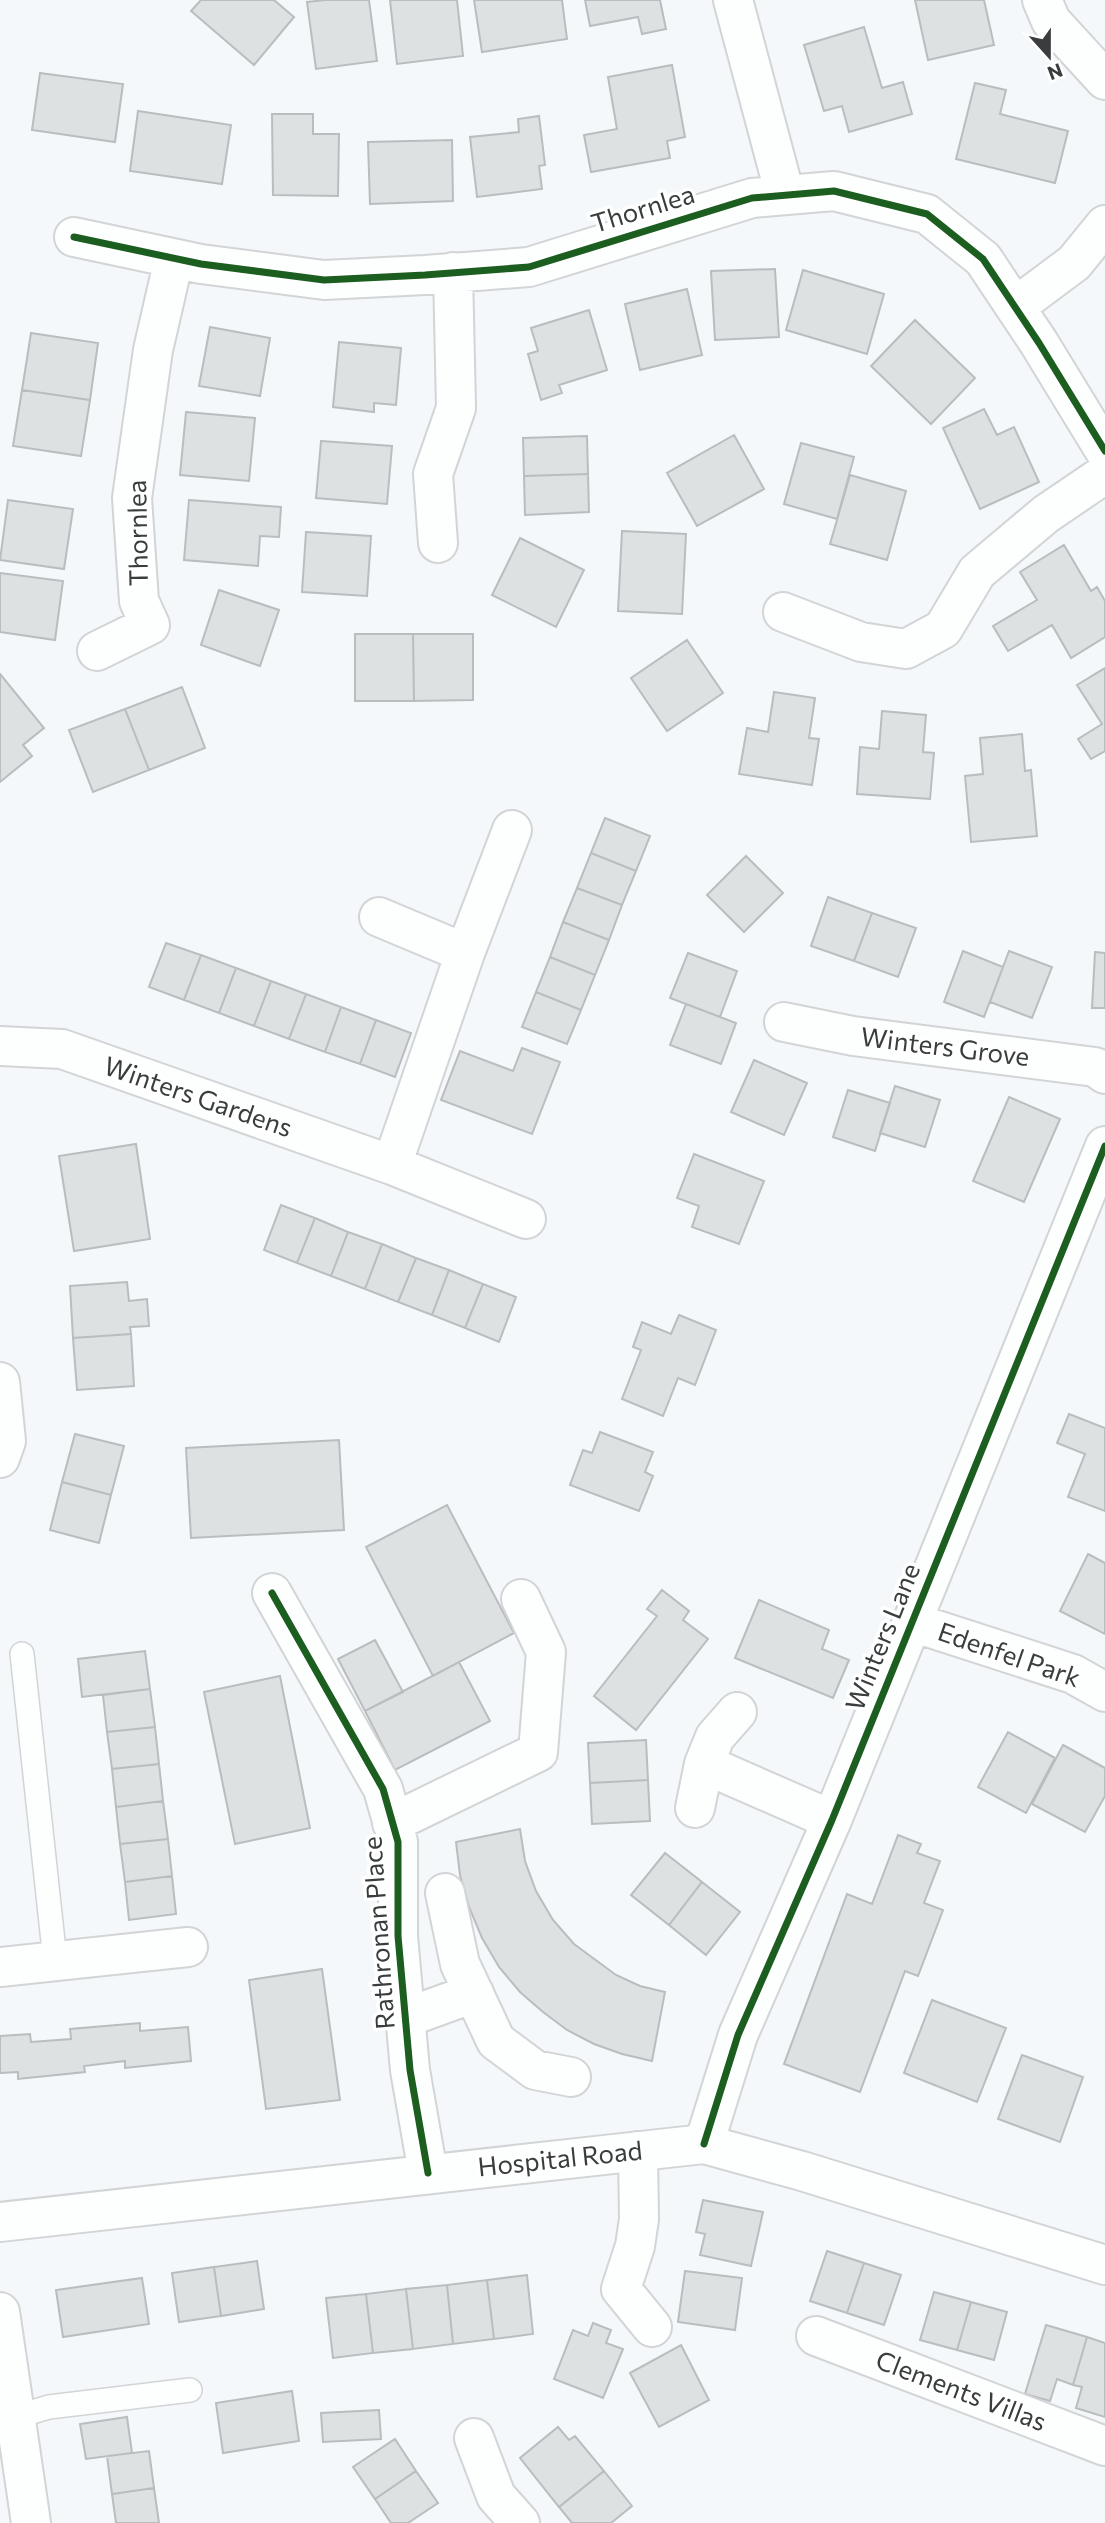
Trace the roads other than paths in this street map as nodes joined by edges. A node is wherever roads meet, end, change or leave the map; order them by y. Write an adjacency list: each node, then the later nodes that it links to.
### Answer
1 (733, 0): 4 (street)
2 (1042, 0): 3 (street)
3 (1105, 79)
4 (785, 195): 8 (street, Thornlea); 9 (street, Thornlea)
5 (1105, 225): 9 (street)
6 (74, 237): 7 (street, Thornlea)
7 (174, 259): 8 (street, Thornlea); 14 (street, Thornlea)
8 (453, 272): 12 (street)
9 (1015, 307): 10 (street, Thornlea)
10 (1105, 451)
11 (1105, 474): 13 (street)
12 (438, 543)
13 (783, 612)
14 (97, 651)
15 (512, 830): 17 (street)
16 (379, 917): 17 (street)
17 (465, 953): 22 (street)
18 (785, 1022): 20 (street, Winters Grove)
19 (0, 1046): 22 (street, Winters Gardens)
20 (1105, 1074)
21 (1105, 1146): 28 (street, Winters Lane)
22 (392, 1165): 23 (street, Winters Gardens)
23 (526, 1219)
24 (0, 1382): 25 (street)
25 (0, 1458)
26 (272, 1593): 35 (street, Rathronan Place)
27 (521, 1599): 35 (street, Rathronan Place)
28 (912, 1622): 30 (street, Edenfel Park); 34 (street, Winters Lane)
29 (22, 1654): 38 (lane)
30 (1105, 1692)
31 (737, 1712): 32 (street)
32 (704, 1764): 33 (street); 34 (street)
33 (695, 1808)
34 (832, 1820): 43 (street, Winters Lane)
35 (392, 1823): 41 (street, Rathronan Place)
36 (445, 1893): 40 (street)
37 (188, 1947): 38 (street)
38 (55, 1960): 39 (street)
39 (0, 1967)
40 (474, 1993): 41 (street, Rathronan Place); 42 (street)
41 (405, 2018): 45 (street, Rathronan Place)
42 (571, 2077)
43 (704, 2144): 44 (street, Hospital Road); 47 (street, Hospital Road)
44 (638, 2151): 45 (street, Hospital Road); 49 (street)
45 (428, 2173): 46 (street, Hospital Road)
46 (0, 2222)
47 (1105, 2265)
48 (0, 2312): 52 (street)
49 (652, 2327)
50 (816, 2336): 54 (street, Clements Villas)
51 (190, 2389): 52 (lane)
52 (8, 2418): 55 (street)
53 (474, 2438): 56 (street)
54 (1105, 2446)
55 (31, 2523)
56 (520, 2523)

